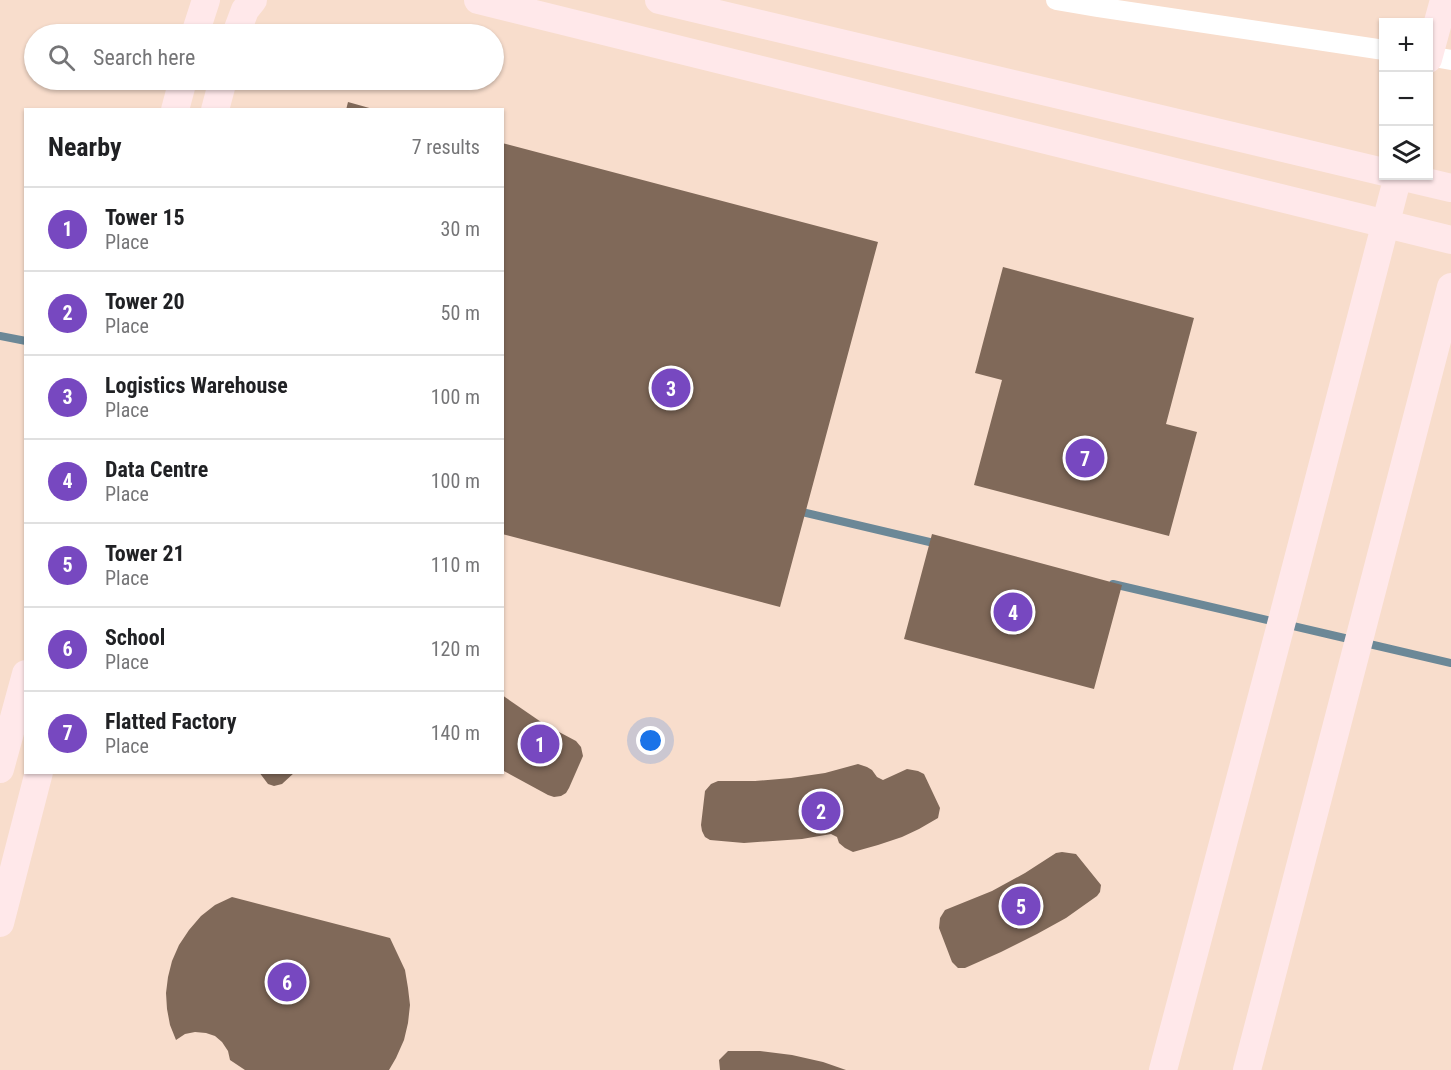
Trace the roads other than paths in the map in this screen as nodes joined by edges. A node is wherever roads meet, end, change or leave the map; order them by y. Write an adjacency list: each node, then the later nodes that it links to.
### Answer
1 (206, 0): 7 (street)
2 (253, 0): 8 (street)
3 (478, 0): 21 (street)
4 (659, 0): 17 (street)
5 (1056, 0): 10 (street)
6 (1444, 0): 9 (street)
7 (198, 24)
8 (240, 24)
9 (1433, 42)
10 (1379, 49)
11 (1433, 58): 12 (street)
12 (1451, 60)
13 (180, 90): 15 (street)
14 (220, 90): 16 (street)
15 (176, 108)
16 (216, 108)
17 (1379, 171)
18 (1398, 180): 21 (street)
19 (1416, 180): 20 (street)
20 (1451, 188)
21 (1385, 224): 22 (street); 28 (street)
22 (1451, 240)
23 (1451, 287): 29 (street)
24 (24, 681): 25 (street)
25 (0, 769)
26 (38, 774): 27 (street)
27 (0, 923)
28 (1163, 1070)
29 (1246, 1070)

